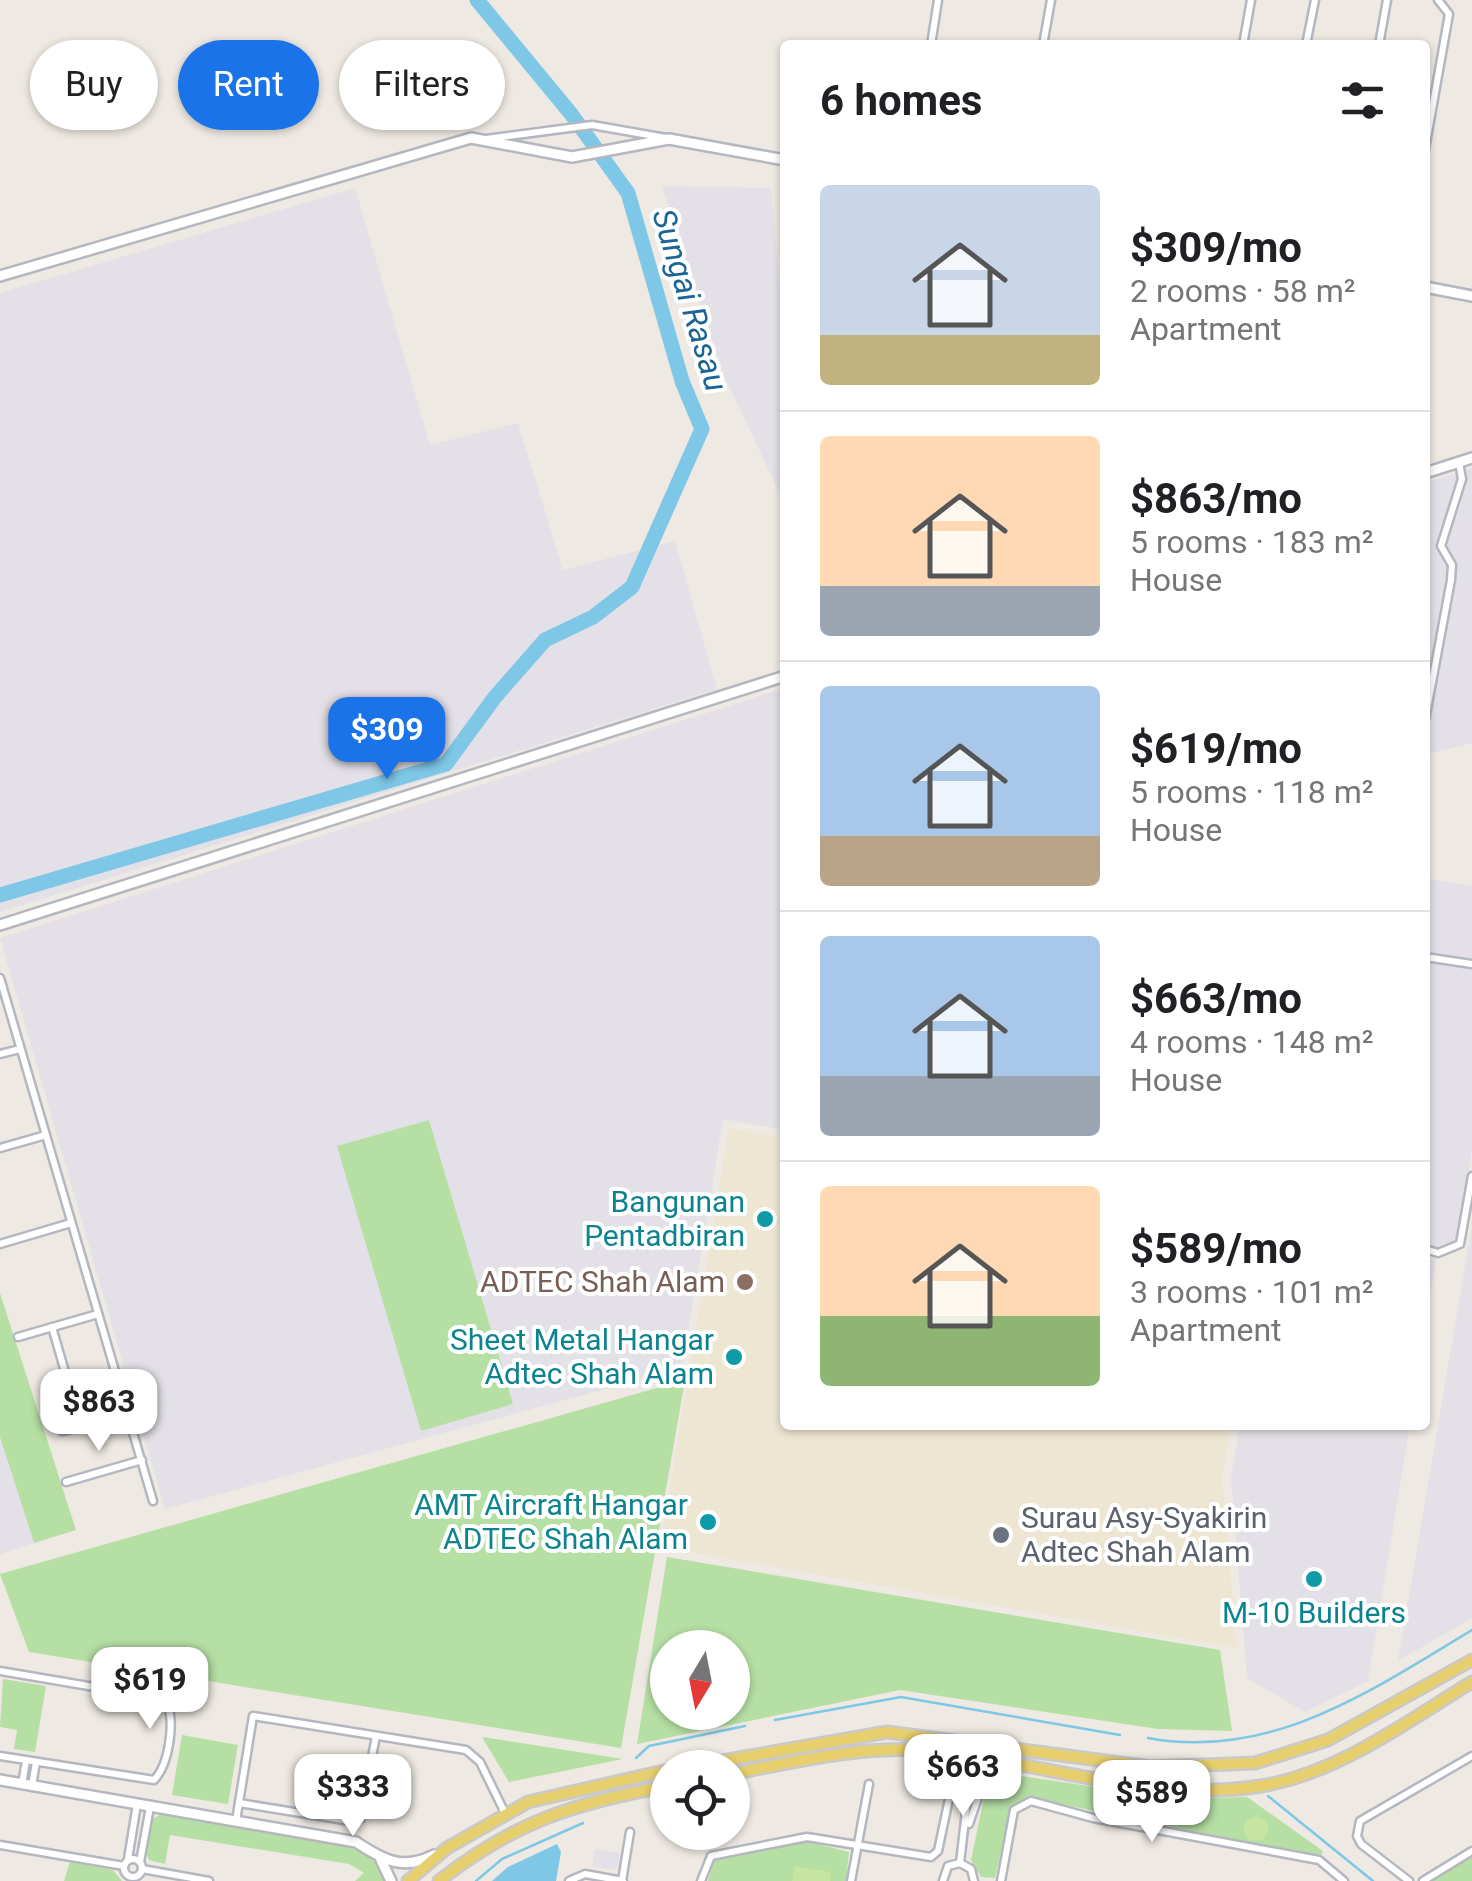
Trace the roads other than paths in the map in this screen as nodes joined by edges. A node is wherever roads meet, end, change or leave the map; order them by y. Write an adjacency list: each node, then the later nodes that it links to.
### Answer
1 (938, 0): 7 (street)
2 (1051, 0): 8 (street)
3 (1251, 0): 9 (street)
4 (1315, 0): 10 (street)
5 (1387, 0): 11 (street)
6 (1438, 0): 12 (street)
7 (931, 40)
8 (1044, 40)
9 (1244, 40)
10 (1307, 40)
11 (1380, 40)
12 (1430, 120)
13 (484, 139): 14 (street); 14 (street); 16 (street)
14 (669, 139): 15 (street)
15 (780, 159)
16 (0, 276)
17 (1430, 288): 18 (street)
18 (1472, 296)
19 (1472, 458): 20 (street)
20 (1459, 462): 21 (street); 23 (street)
21 (1430, 471)
22 (780, 678): 24 (street)
23 (1430, 693)
24 (0, 925)
25 (1430, 958): 26 (street)
26 (1472, 964)
27 (0, 978): 28 (street)
28 (20, 1048): 29 (street); 30 (street)
29 (0, 1054)
30 (46, 1135): 31 (street); 33 (street)
31 (0, 1148)
32 (1472, 1176): 35 (street)
33 (71, 1222): 34 (street); 36 (street)
34 (0, 1244)
35 (1430, 1251)
36 (98, 1314): 37 (street); 40 (street)
37 (52, 1327): 38 (street); 41 (street)
38 (18, 1337)
39 (48, 1396): 41 (street)
40 (128, 1417): 41 (street); 42 (street)
41 (82, 1427)
42 (142, 1460): 43 (street); 44 (street)
43 (66, 1482)
44 (153, 1502)
45 (1472, 1660): 50 (main road)
46 (0, 1671): 55 (street)
47 (1472, 1682): 56 (main road)
48 (376, 1736): 66 (street); 66 (street); 69 (street)
49 (944, 1752): 50 (main road); 57 (main road); 63 (main road)
50 (981, 1754): 52 (main road); 56 (main road); 63 (main road); 64 (main road)
51 (0, 1756): 54 (street)
52 (750, 1756)
53 (1472, 1756): 94 (street)
54 (26, 1760): 55 (street); 62 (street)
55 (36, 1762): 62 (street)
56 (1013, 1764): 64 (main road)
57 (750, 1771)
58 (650, 1774): 69 (main road)
59 (0, 1780): 62 (street)
60 (869, 1784): 74 (street)
61 (946, 1784): 74 (street)
62 (27, 1785): 67 (street)
63 (969, 1785): 71 (street)
64 (982, 1786): 71 (street)
65 (650, 1791): 85 (main road)
66 (239, 1803): 70 (street)
67 (137, 1804): 68 (street); 78 (street)
68 (150, 1807): 70 (street); 80 (street)
69 (505, 1812): 75 (main road)
70 (236, 1821): 77 (street)
71 (967, 1830): 79 (street)
72 (630, 1832): 87 (street)
73 (0, 1844): 78 (street)
74 (857, 1846): 88 (street); 89 (street)
75 (446, 1848): 77 (street); 84 (main road)
76 (1472, 1851): 95 (street)
77 (380, 1858): 83 (street)
78 (126, 1863): 80 (street); 81 (street)
79 (960, 1863): 90 (street); 91 (street)
80 (141, 1866): 81 (street); 82 (street)
81 (130, 1879)
82 (209, 1881)
83 (391, 1881)
84 (408, 1881)
85 (439, 1881)
86 (569, 1881): 87 (street)
87 (622, 1881)
88 (701, 1881)
89 (851, 1881)
90 (943, 1881)
91 (974, 1881)
92 (1001, 1881): 93 (street)
93 (1344, 1881)
94 (1409, 1881)
95 (1423, 1881)

